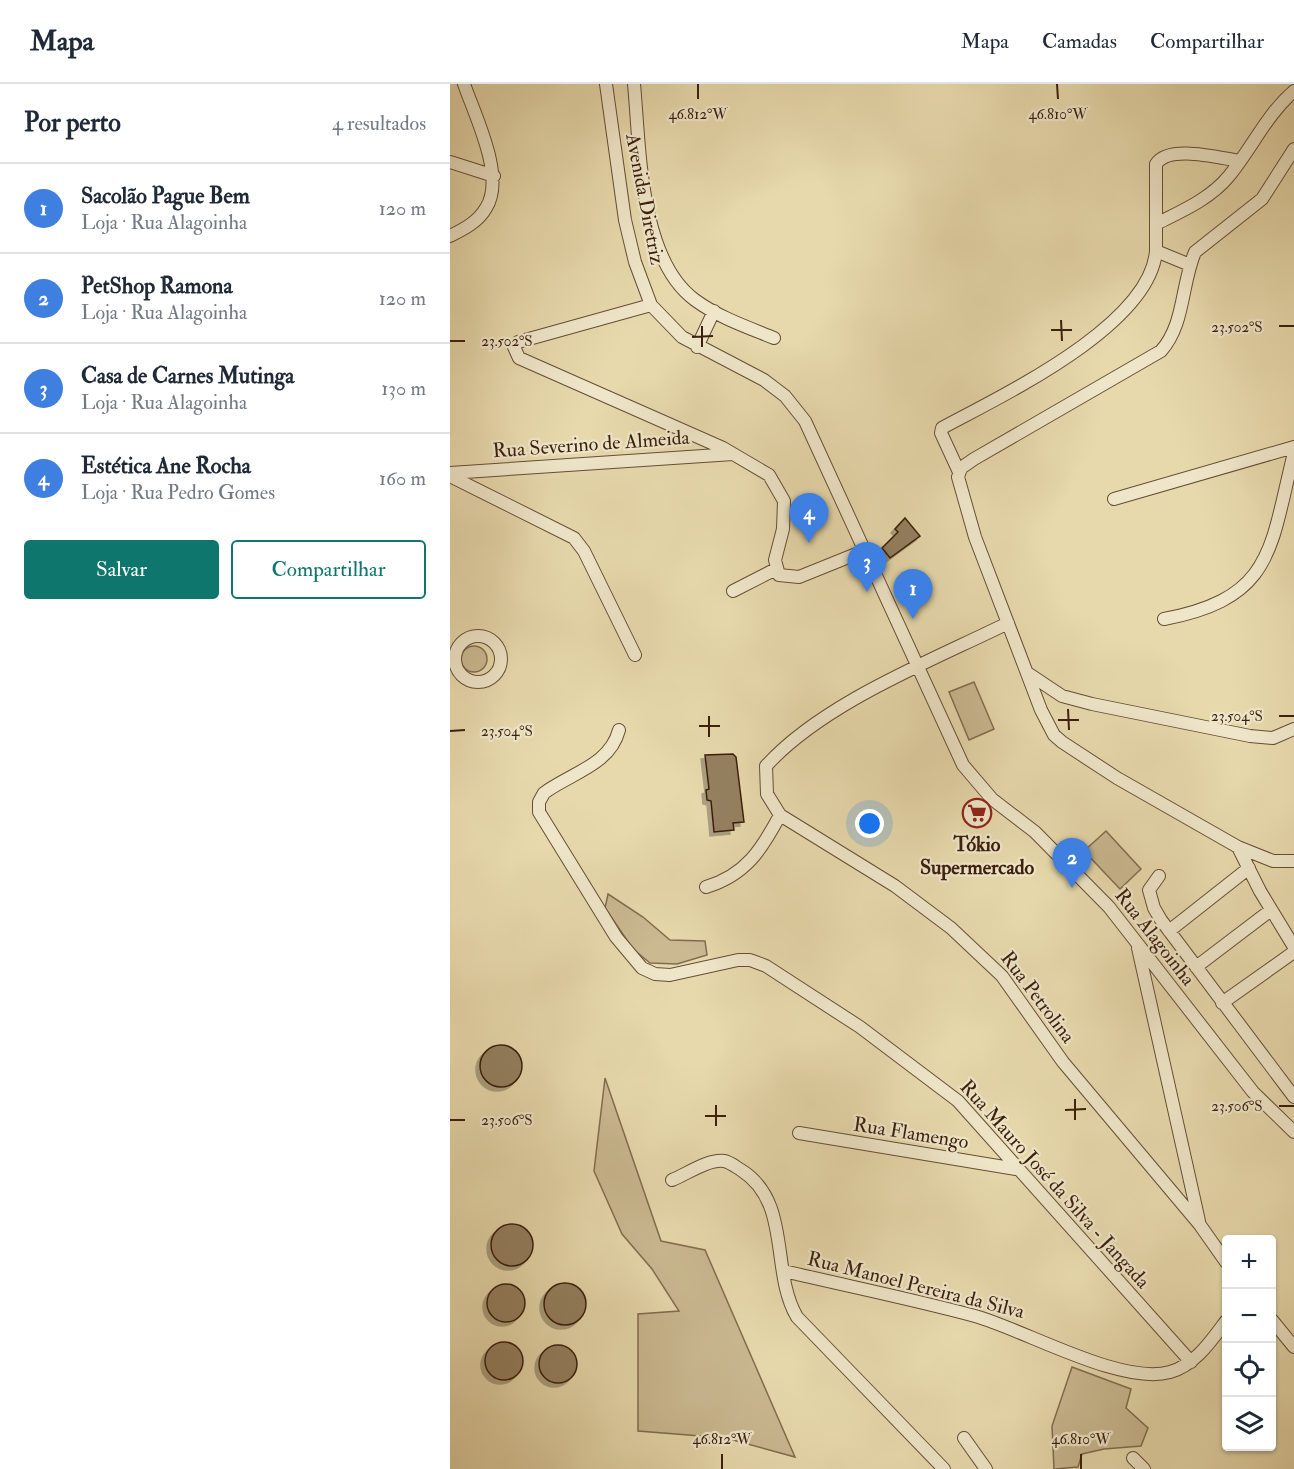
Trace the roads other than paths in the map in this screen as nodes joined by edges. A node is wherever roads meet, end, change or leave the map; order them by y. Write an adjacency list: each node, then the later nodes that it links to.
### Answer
1 (464, 84): 8 (street)
2 (606, 84): 13 (street, Avenida Diretriz)
3 (634, 84): 14 (street, Avenida Diretriz)
4 (1294, 91): 6 (street)
5 (1294, 149): 12 (street)
6 (1240, 161): 9 (street); 9 (street)
7 (450, 162): 8 (street)
8 (494, 177): 10 (street)
9 (1156, 224): 11 (street)
10 (450, 236)
11 (1156, 251): 12 (street); 20 (street)
12 (1190, 264): 20 (street)
13 (651, 305): 16 (street, Avenida Diretriz); 19 (street)
14 (714, 311): 15 (street, Avenida Diretriz); 16 (street)
15 (774, 338)
16 (697, 347): 23 (street, Avenida Diretriz)
17 (1294, 447): 22 (street)
18 (1294, 453): 26 (street)
19 (735, 454): 21 (street, Rua Severino de Almeida); 24 (street)
20 (959, 472): 27 (street)
21 (450, 474): 28 (street)
22 (1114, 500)
23 (866, 550): 24 (street); 29 (street, Rua Alagoinha)
24 (776, 569): 25 (street)
25 (734, 591)
26 (1164, 619)
27 (1008, 622): 29 (street); 30 (street)
28 (635, 655)
29 (919, 667): 33 (street); 41 (street, Rua Alagoinha)
30 (1027, 672): 31 (street); 34 (street)
31 (1294, 729)
32 (618, 730): 49 (street, Rua Mauro José da Silva - Jangada)
33 (780, 815): 38 (street); 51 (street, Rua Petrolina)
34 (1238, 847): 35 (street); 36 (street)
35 (1294, 861)
36 (1249, 868): 39 (street); 40 (street)
37 (1159, 876): 40 (street)
38 (706, 887)
39 (1271, 910): 42 (street); 44 (street)
40 (1169, 931): 44 (street)
41 (1137, 944): 47 (street, Rua Alagoinha); 51 (street)
42 (1294, 947)
43 (1294, 952): 45 (street)
44 (1196, 967): 45 (street)
45 (1222, 1003): 46 (street)
46 (1294, 1097)
47 (1294, 1131)
48 (799, 1133): 49 (street, Rua Flamengo)
49 (1016, 1169): 57 (street, Rua Mauro José da Silva - Jangada)
50 (672, 1180): 53 (street)
51 (1200, 1225): 52 (street, Rua Petrolina)
52 (1222, 1255)
53 (784, 1271): 57 (street, Rua Manoel Pereira da Silva); 60 (street)
54 (1276, 1325): 56 (street)
55 (1222, 1328): 57 (street, Rua Manoel Pereira da Silva)
56 (1294, 1347)
57 (1191, 1362)
58 (964, 1437): 61 (street)
59 (1133, 1458): 62 (street)
60 (944, 1469)
61 (986, 1469)
62 (1144, 1469)

